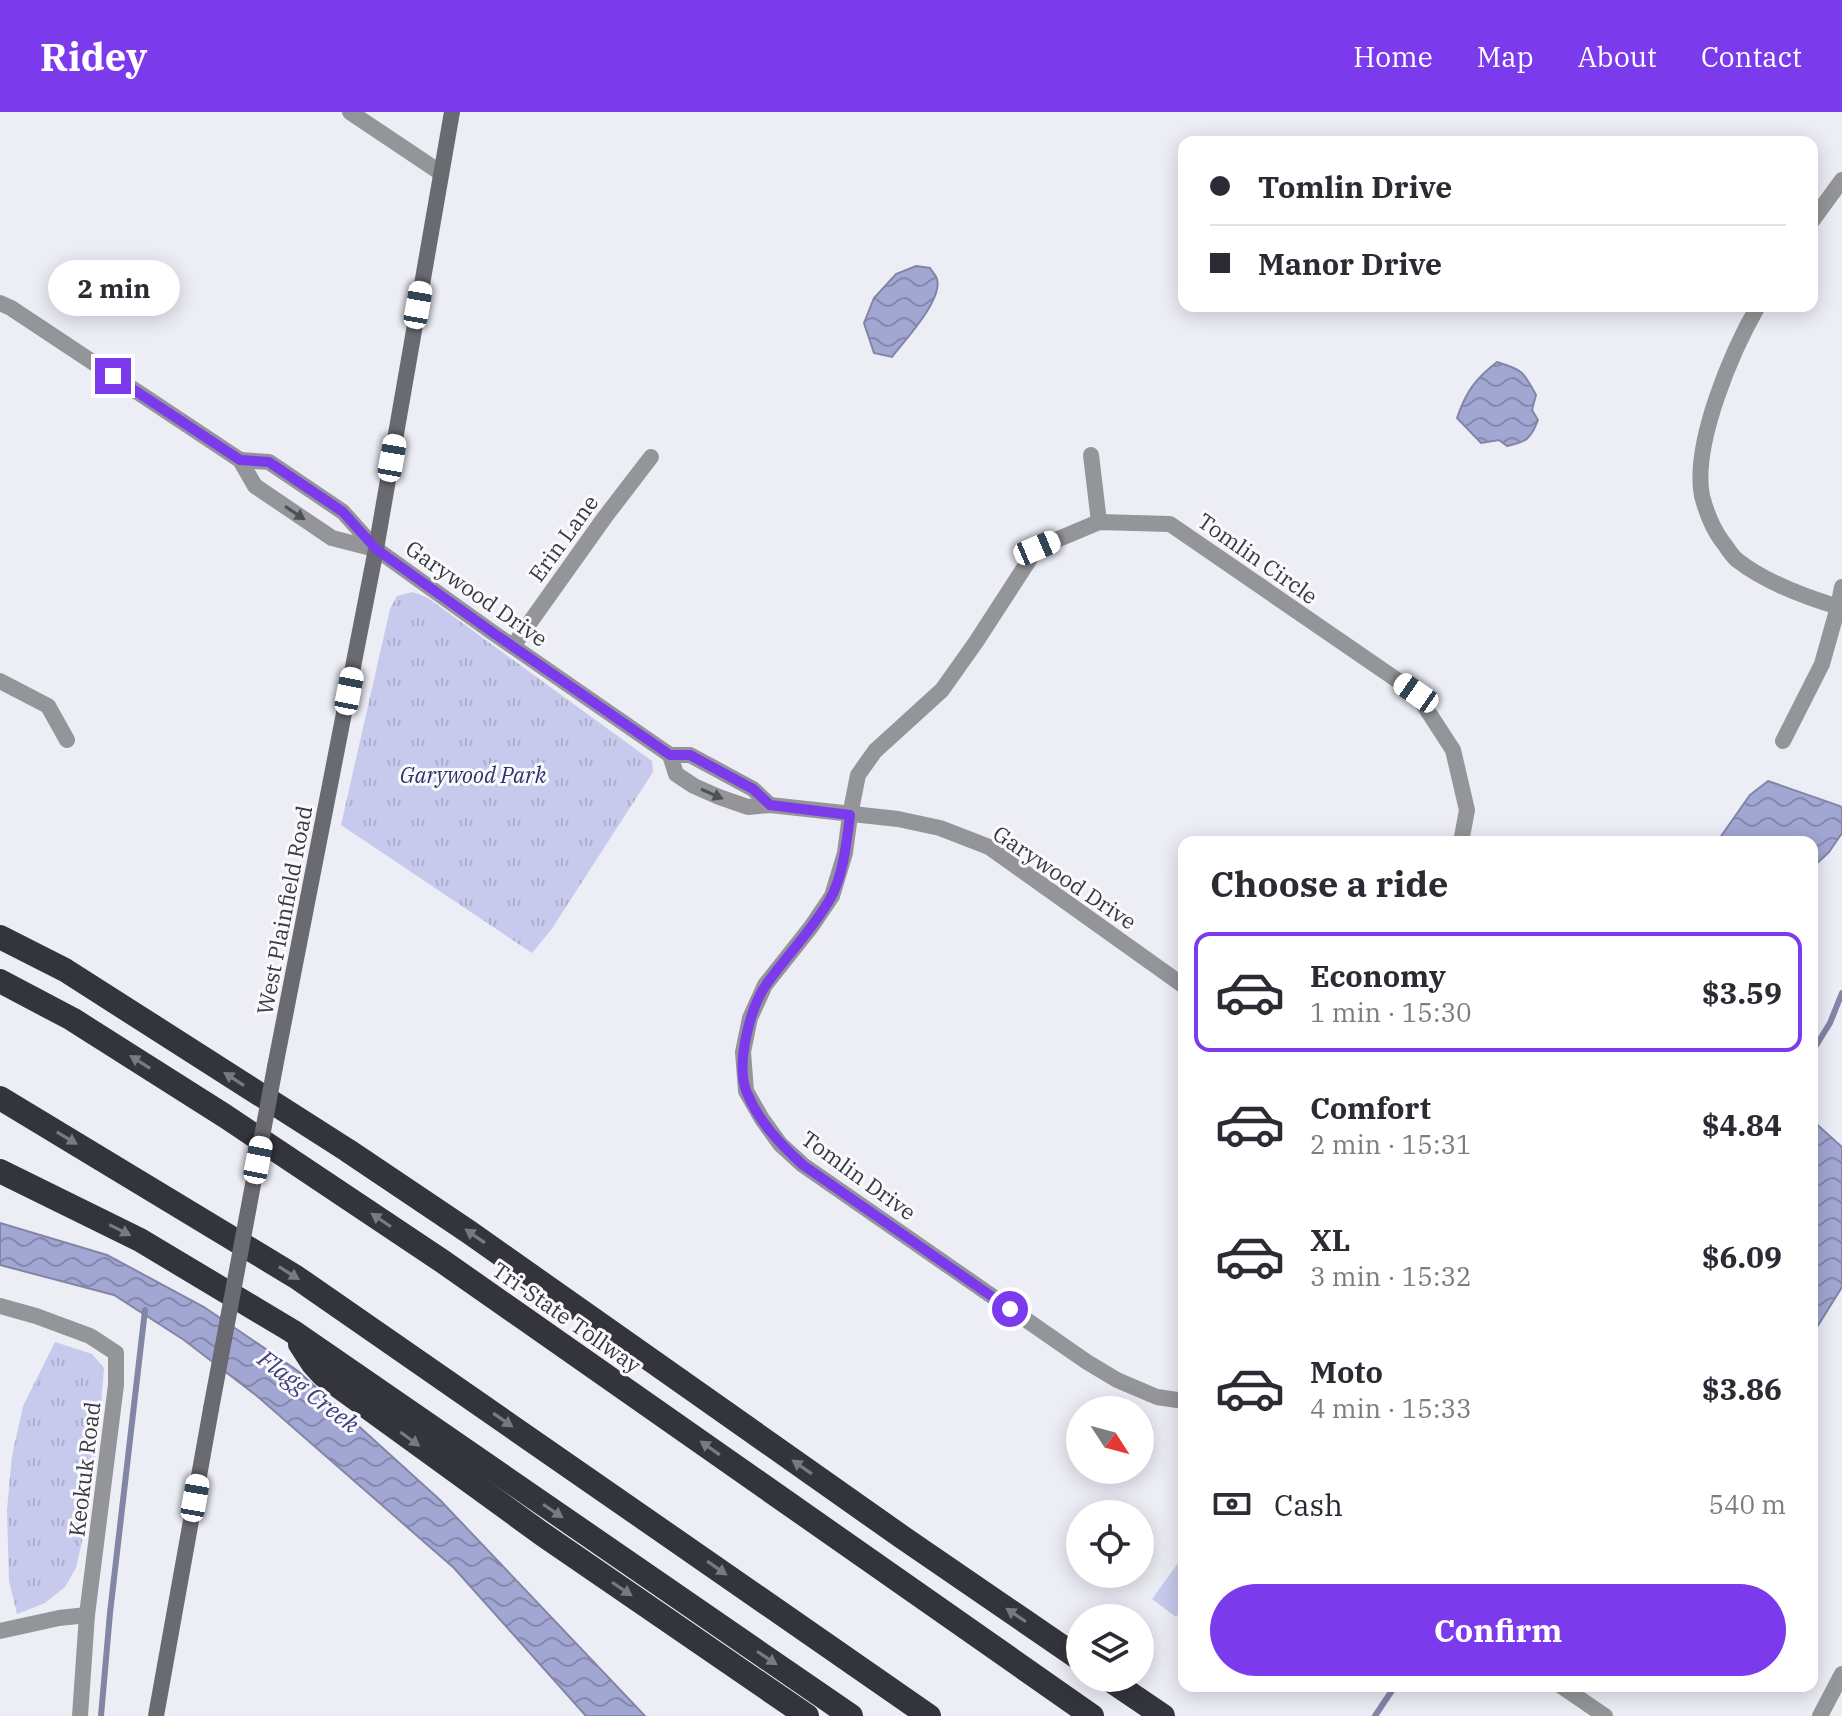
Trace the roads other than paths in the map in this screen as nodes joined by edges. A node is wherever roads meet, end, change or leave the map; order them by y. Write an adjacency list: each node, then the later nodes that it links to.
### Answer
1 (350, 112): 3 (street)
2 (452, 112): 3 (main road, West Plainfield Road)
3 (441, 173): 12 (main road, West Plainfield Road)
4 (1842, 180): 5 (street)
5 (1818, 213)
6 (0, 303): 10 (street)
7 (1754, 312): 14 (street)
8 (1091, 455): 11 (street)
9 (651, 457): 15 (street, Erin Lane)
10 (240, 460): 12 (street); 12 (street, one-way to 12)
11 (1099, 522): 21 (street, Tomlin Circle); 22 (street, Tomlin Circle)
12 (376, 549): 15 (street, Garywood Drive); 38 (main road, West Plainfield Road, bridge)
13 (1842, 587): 14 (street)
14 (1840, 608): 18 (street)
15 (513, 646): 19 (street, Garywood Drive)
16 (0, 681): 17 (street)
17 (67, 740)
18 (1783, 741)
19 (670, 755): 20 (street, Garywood Drive); 20 (street, Garywood Drive, one-way to 20)
20 (770, 805): 21 (street, Garywood Drive)
21 (850, 815): 25 (street, Garywood Drive); 30 (street, Tomlin Drive)
22 (1462, 836)
23 (0, 937): 33 (highway, Tri-State Tollway, one-way to 23)
24 (0, 981): 42 (highway, Tri-State Tollway, one-way to 24)
25 (1178, 982)
26 (0, 1098): 41 (highway, one-way to 41)
27 (0, 1171): 29 (highway, one-way to 29)
28 (0, 1306): 31 (street, Keokuk Road)
29 (292, 1331): 39 (highway, one-way to 39); 40 (highway, one-way to 40)
30 (1178, 1400)
31 (87, 1615): 32 (street); 37 (street, Keokuk Road)
32 (0, 1631)
33 (1066, 1649)
34 (1842, 1674): 45 (street)
35 (1128, 1692): 43 (highway)
36 (1570, 1692): 44 (street)
37 (80, 1716)
38 (156, 1716)
39 (807, 1716)
40 (851, 1716)
41 (929, 1716)
42 (1092, 1716)
43 (1163, 1716)
44 (1605, 1716)
45 (1820, 1716)

